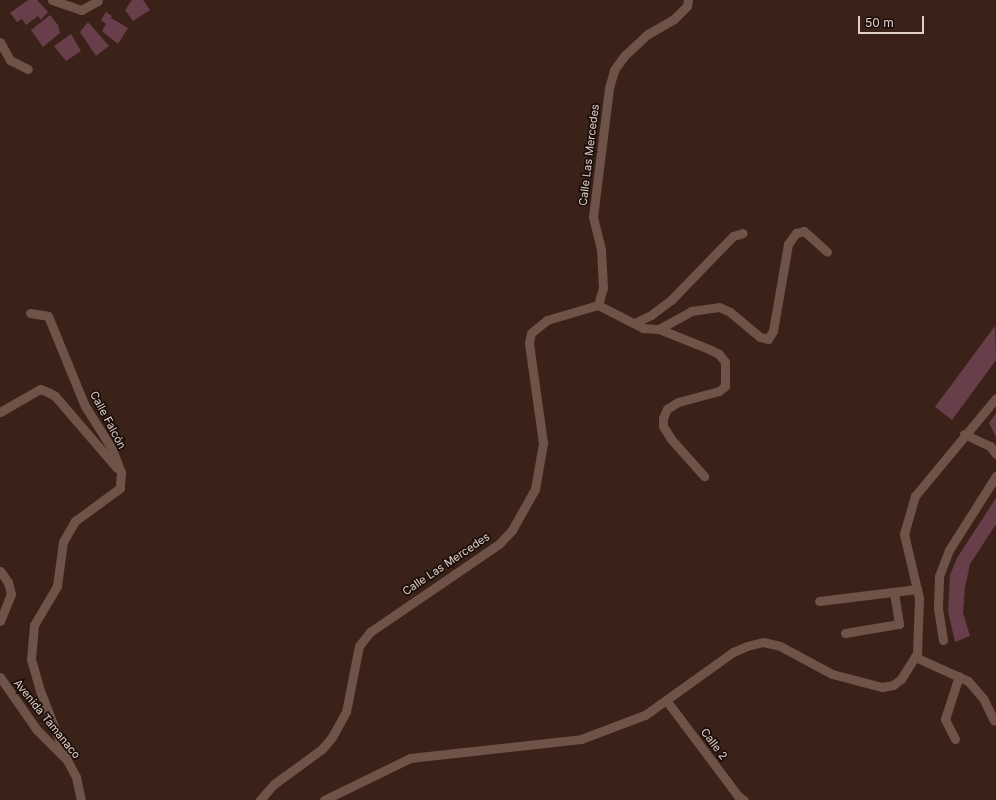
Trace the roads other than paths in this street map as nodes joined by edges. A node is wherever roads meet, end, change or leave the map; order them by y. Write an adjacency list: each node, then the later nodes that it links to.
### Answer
1 (52, 0): 3 (street)
2 (688, 0): 8 (street, Calle Las Mercedes)
3 (98, 1)
4 (0, 42): 5 (street)
5 (28, 69)
6 (743, 234): 10 (street)
7 (827, 252): 11 (street)
8 (598, 305): 10 (street); 34 (street, Calle Las Mercedes)
9 (30, 313): 16 (street, Calle Falcón)
10 (634, 323): 11 (street)
11 (659, 329): 17 (street)
12 (996, 398): 14 (street)
13 (0, 412): 16 (street)
14 (964, 434): 15 (street); 20 (street)
15 (996, 454)
16 (121, 472): 32 (street)
17 (704, 476)
18 (996, 476): 25 (street)
19 (0, 571): 23 (street)
20 (917, 589): 21 (street); 26 (street)
21 (894, 592): 22 (street); 24 (street)
22 (819, 601)
23 (0, 621)
24 (845, 633)
25 (943, 640)
26 (915, 656): 27 (street); 29 (street)
27 (959, 676): 30 (street); 31 (street)
28 (0, 677): 32 (street, Avenida Tamanaco)
29 (666, 700): 35 (street); 36 (street, Calle 2)
30 (994, 721)
31 (955, 739)
32 (67, 760): 33 (street, Avenida Tamanaco)
33 (81, 800)
34 (260, 800)
35 (324, 800)
36 (744, 800)

